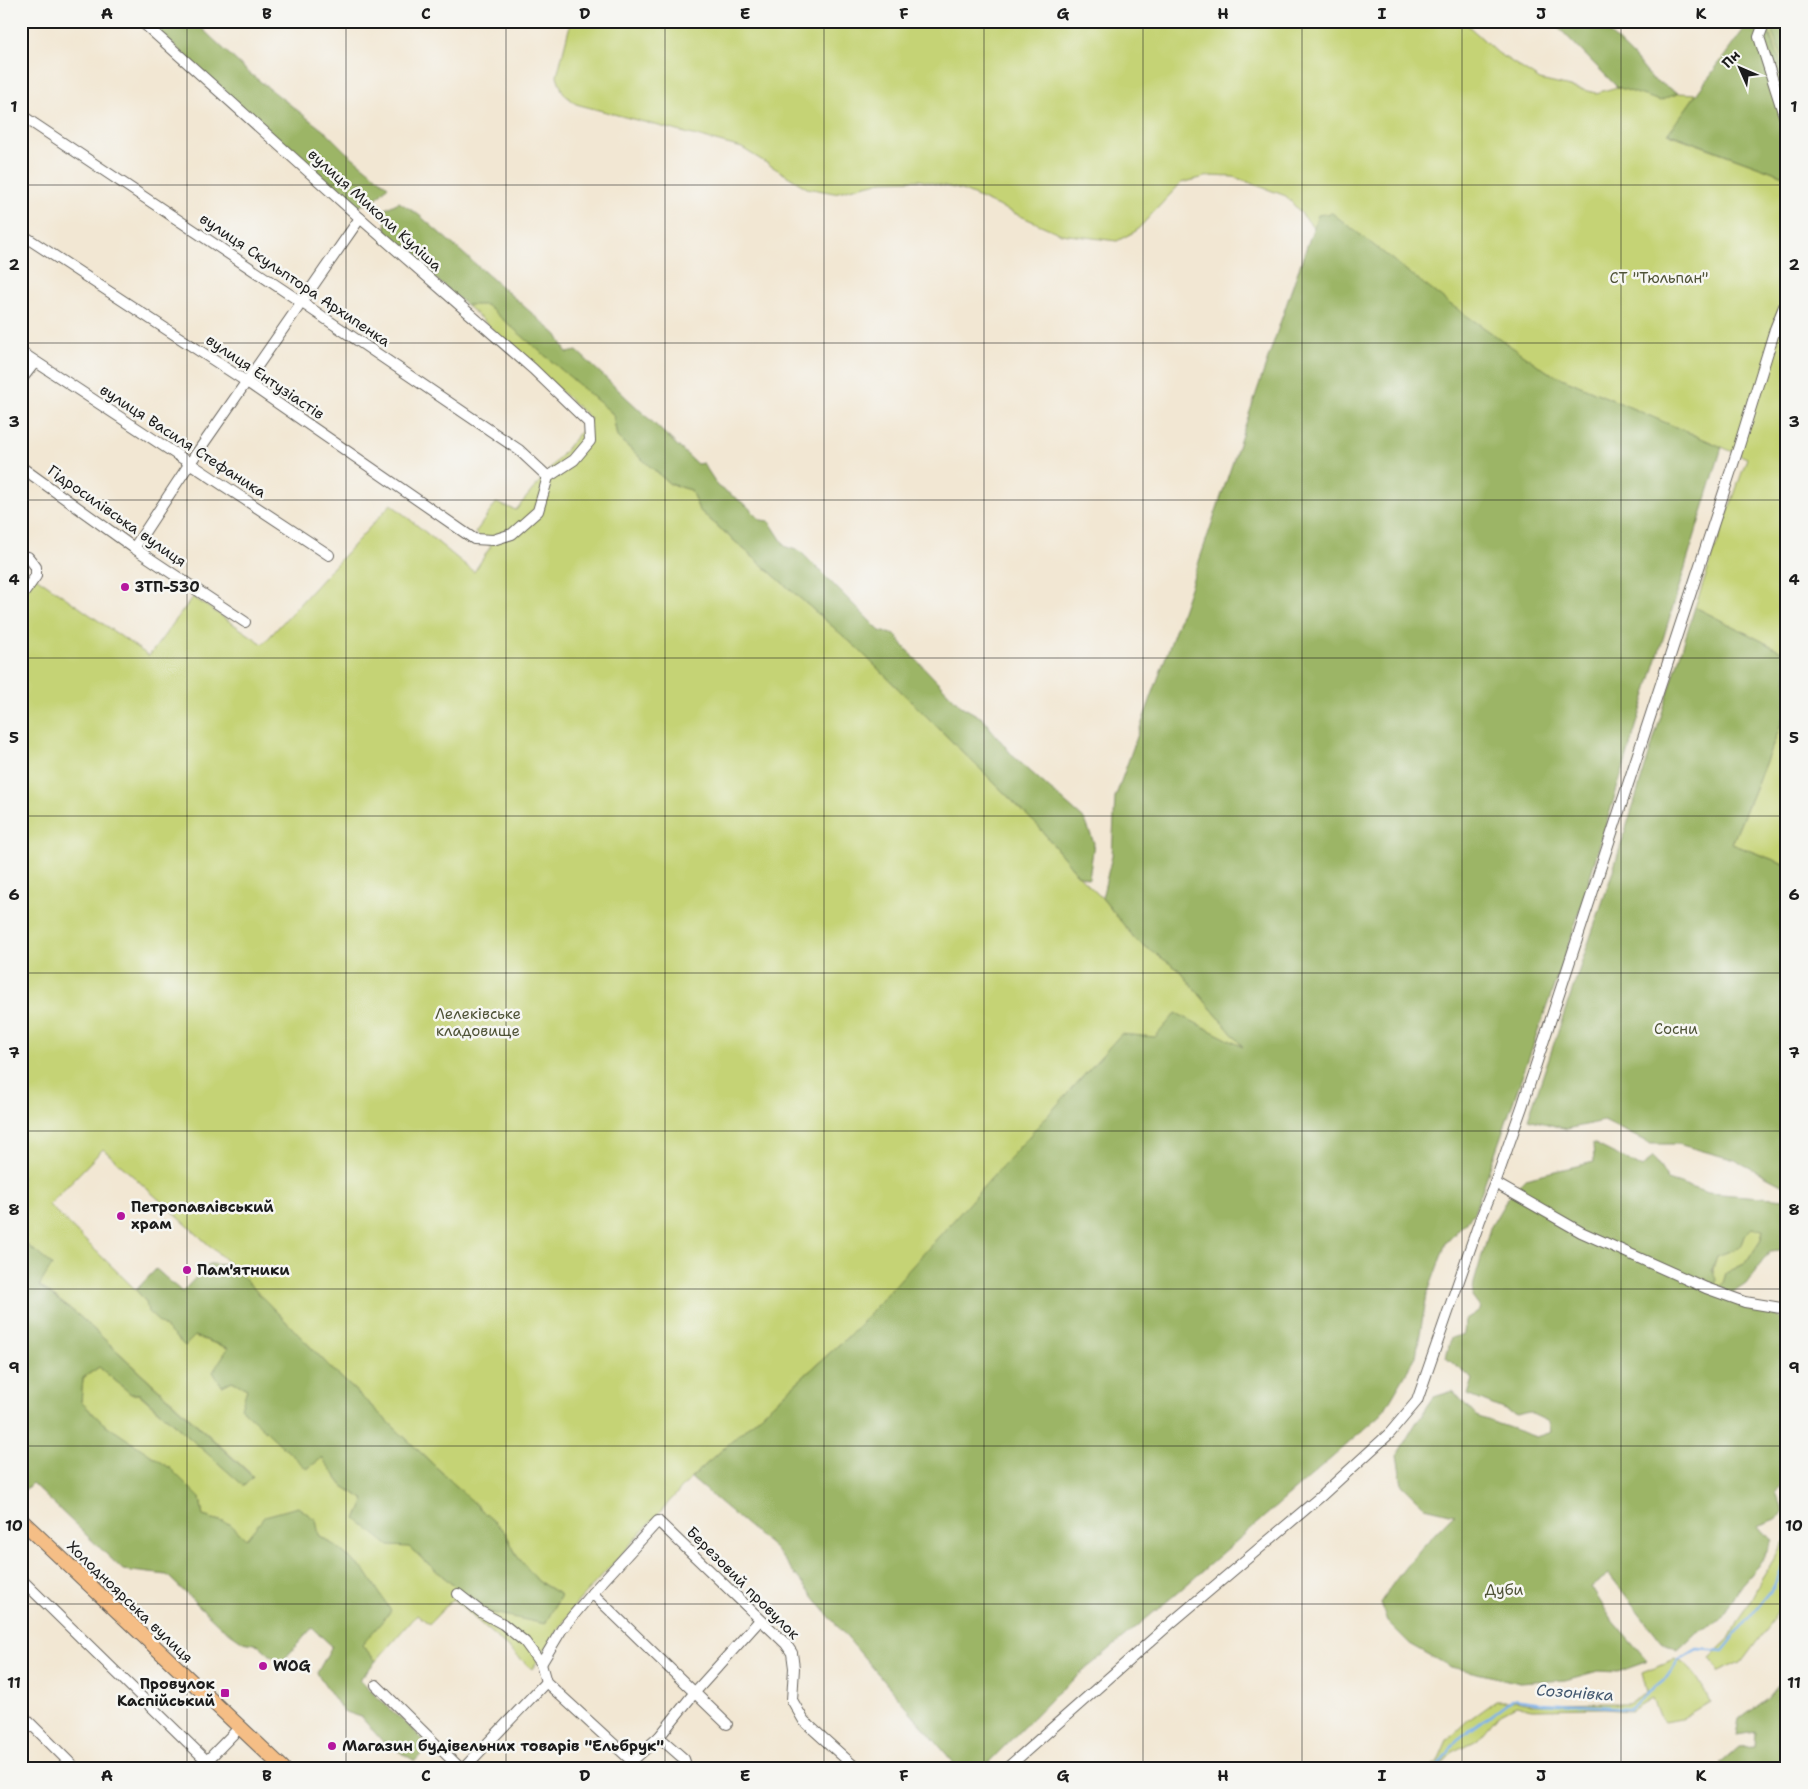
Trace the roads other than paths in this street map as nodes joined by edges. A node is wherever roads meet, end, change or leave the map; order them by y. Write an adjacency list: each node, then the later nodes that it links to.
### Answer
1 (141, 21): 5 (street, вулиця Миколи Куліша)
2 (1765, 21): 4 (street)
3 (21, 115): 8 (street, вулиця Скульптора Архипенка)
4 (1787, 125)
5 (360, 218): 8 (street); 15 (street, вулиця Миколи Куліша)
6 (21, 234): 12 (street, вулиця Ентузіастів)
7 (1787, 299): 21 (street)
8 (302, 302): 12 (street); 15 (street, вулиця Скульптора Архипенка)
9 (21, 352): 10 (street, вулиця Василя Стефаника)
10 (35, 362): 11 (street); 13 (street, вулиця Василя Стефаника)
11 (21, 380)
12 (247, 382): 13 (street); 15 (street, вулиця Ентузіастів)
13 (190, 463): 16 (street); 17 (street, вулиця Василя Стефаника)
14 (21, 467): 16 (street, Гідросилівська вулиця)
15 (548, 477)
16 (134, 548): 20 (street, Гідросилівська вулиця)
17 (329, 555)
18 (25, 556): 19 (street)
19 (21, 597)
20 (245, 622)
21 (1495, 1184): 22 (street); 43 (street)
22 (1787, 1308)
23 (21, 1520): 34 (main road, Холодноярська вулиця)
24 (21, 1579): 36 (street)
25 (592, 1593): 27 (street, Березовий провулок); 28 (street); 31 (street)
26 (458, 1594): 28 (street)
27 (760, 1620): 31 (street); 42 (street, Березовий провулок)
28 (541, 1664): 29 (street)
29 (546, 1682): 35 (street); 40 (street)
30 (376, 1685): 39 (street)
31 (695, 1692): 33 (street); 35 (street)
32 (21, 1714): 37 (street)
33 (727, 1724)
34 (239, 1728): 36 (street); 38 (main road, Холодноярська вулиця)
35 (659, 1737): 41 (street)
36 (207, 1766)
37 (75, 1768)
38 (283, 1768)
39 (460, 1768)
40 (464, 1768)
41 (687, 1768)
42 (856, 1768)
43 (1007, 1768)

